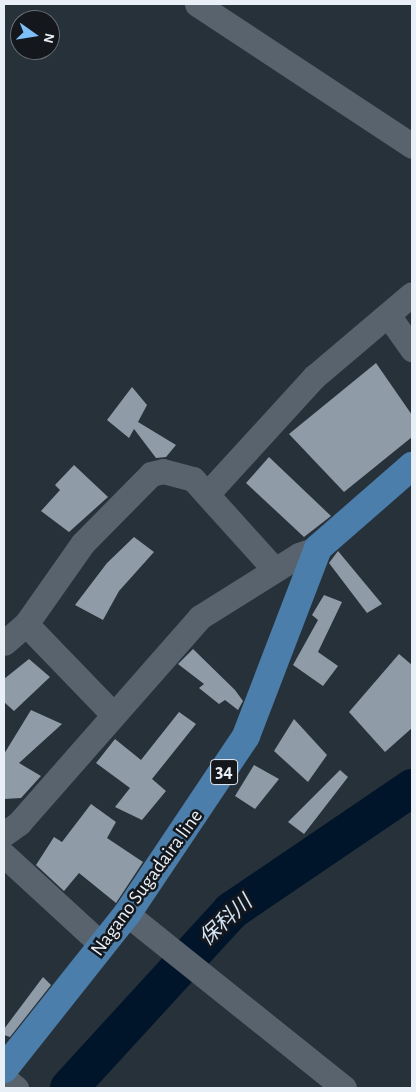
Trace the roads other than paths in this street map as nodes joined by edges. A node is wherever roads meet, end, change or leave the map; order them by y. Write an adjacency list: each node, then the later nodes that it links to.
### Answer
1 (198, 4): 2 (street)
2 (412, 146)
3 (412, 294): 4 (street)
4 (388, 316): 5 (street); 7 (street)
5 (412, 349)
6 (411, 468): 8 (main road, Nagano Sugadaira line / 34)
7 (208, 493): 9 (street); 10 (street)
8 (318, 548): 9 (street); 15 (main road, Nagano Sugadaira line / 34)
9 (274, 570): 12 (street)
10 (26, 624): 11 (street); 12 (street)
11 (4, 643)
12 (112, 713): 13 (street)
13 (4, 834)
14 (4, 855): 16 (street)
15 (127, 914): 16 (main road, Nagano Sugadaira line / 34); 18 (street)
16 (102, 945): 17 (main road, Nagano Sugadaira line / 34)
17 (8, 1079)
18 (344, 1088)

